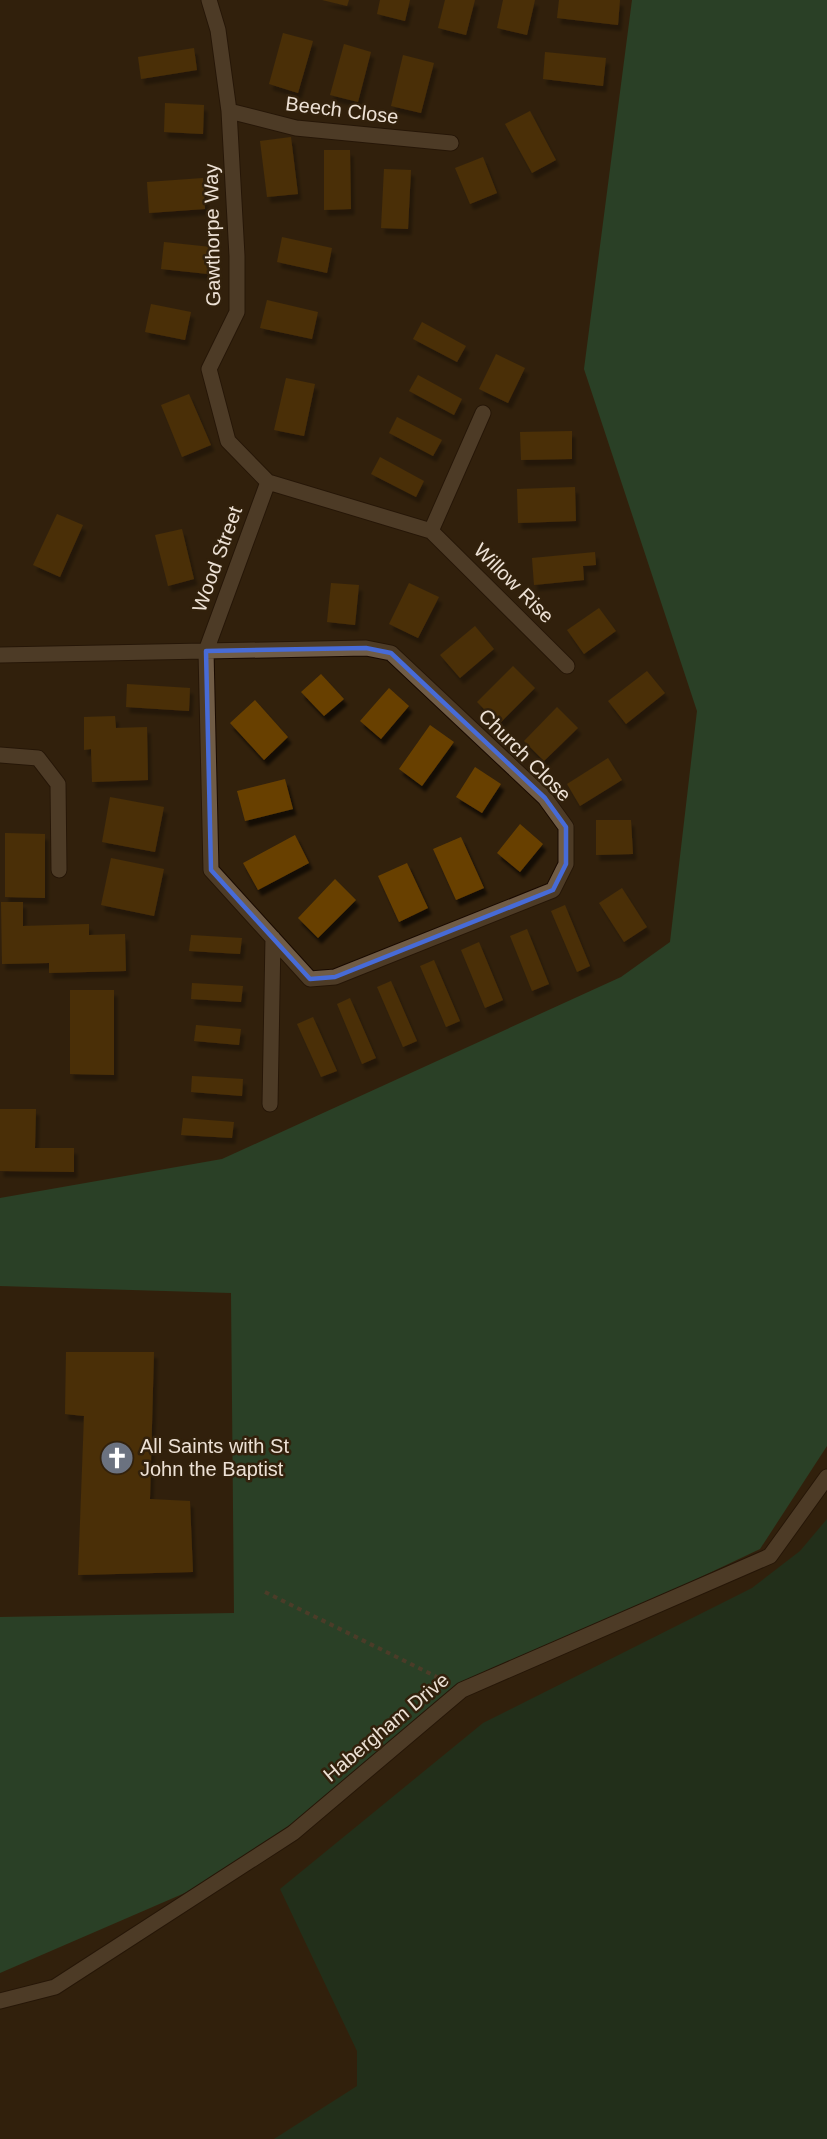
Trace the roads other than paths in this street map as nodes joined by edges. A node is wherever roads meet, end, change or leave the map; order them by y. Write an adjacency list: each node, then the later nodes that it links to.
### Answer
1 (209, 0): 2 (street, Gawthorpe Way)
2 (230, 111): 3 (street, Beech Close); 5 (street, Gawthorpe Way)
3 (451, 143)
4 (483, 413): 6 (street)
5 (268, 482): 6 (street, Willow Rise); 7 (street, Wood Street)
6 (431, 531): 9 (street, Willow Rise)
7 (206, 651): 8 (street, Church Close); 12 (street, Church Close); 12 (street, Church Close)
8 (0, 655)
9 (567, 666)
10 (0, 755): 11 (street)
11 (59, 870)
12 (273, 938): 13 (street)
13 (270, 1104)
14 (827, 1477): 15 (street, Habergham Drive)
15 (0, 2001)

